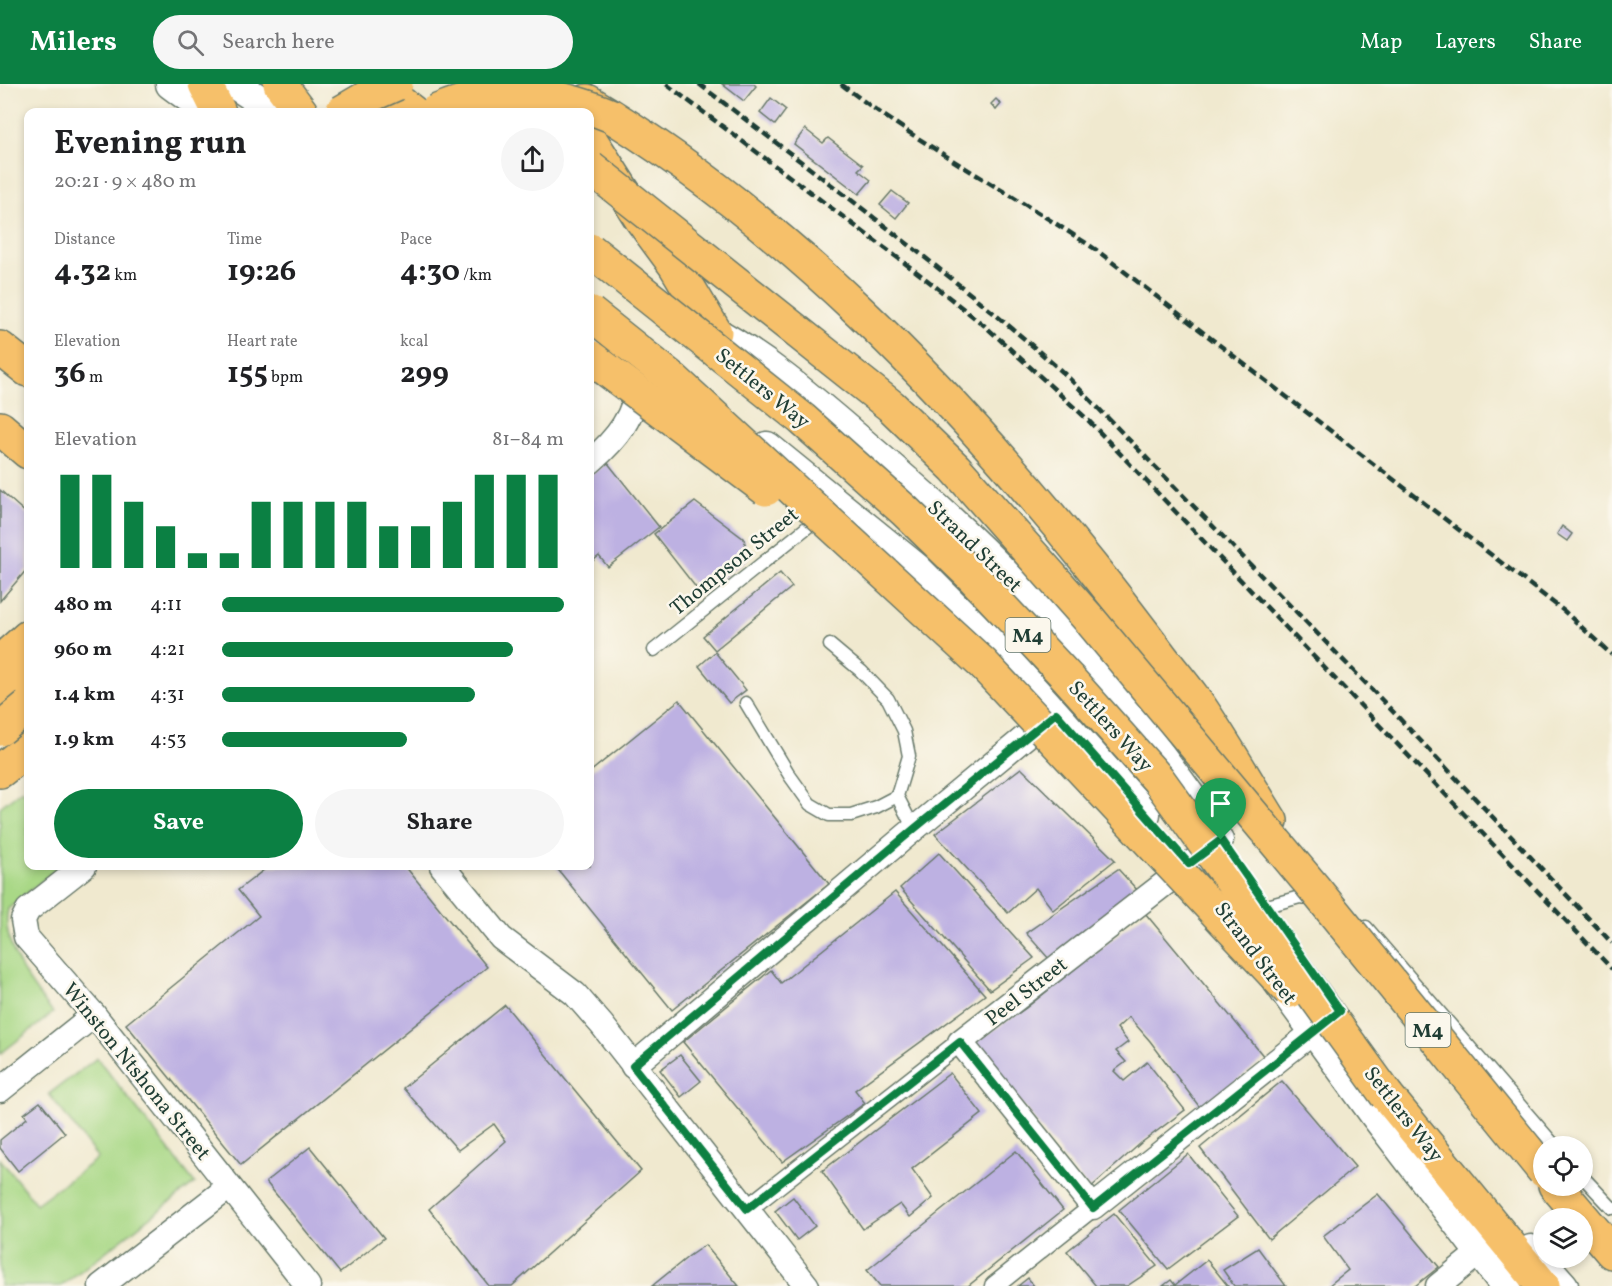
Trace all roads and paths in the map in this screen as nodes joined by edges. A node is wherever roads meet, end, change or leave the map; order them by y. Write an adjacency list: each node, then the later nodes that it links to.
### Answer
1 (171, 84): 9 (street)
2 (205, 84): 10 (main road)
3 (376, 84): 13 (main road)
4 (396, 84): 12 (main road, bridge)
5 (483, 84): 16 (main road)
6 (491, 84): 15 (main road)
7 (552, 84): 17 (main road); 20 (main road, bridge)
8 (260, 99): 11 (main road)
9 (203, 108)
10 (217, 108)
11 (288, 108)
12 (349, 108)
13 (407, 108)
14 (444, 108): 18 (main road, bridge)
15 (491, 108)
16 (514, 108)
17 (569, 108)
18 (592, 108)
19 (594, 109): 20 (main road, bridge)
20 (612, 116): 54 (main road, bridge)
21 (594, 145): 27 (main road)
22 (594, 170): 54 (main road, M4, bridge)
23 (594, 253): 63 (main road, Settlers Way / M4, bridge)
24 (594, 271): 27 (street, Strand Street)
25 (594, 316): 36 (main road, bridge)
26 (594, 332): 30 (street, Strand Street)
27 (715, 332): 50 (street, Strand Street)
28 (0, 348): 31 (main road)
29 (594, 360): 36 (main road, bridge)
30 (638, 360): 34 (street); 35 (street, Strand Street)
31 (24, 367)
32 (0, 428): 33 (main road)
33 (24, 449)
34 (594, 458)
35 (837, 503): 38 (lane, Thompson Street); 42 (street, Strand Street)
36 (903, 589): 63 (main road, bridge)
37 (830, 645): 48 (lane)
38 (654, 650)
39 (24, 652): 40 (main road)
40 (16, 681): 44 (main road, bridge)
41 (746, 703): 48 (lane)
42 (1056, 713): 49 (street); 51 (street, Strand Street)
43 (0, 719): 45 (street)
44 (0, 729)
45 (24, 740)
46 (24, 751): 47 (main road)
47 (0, 771)
48 (897, 796): 49 (lane)
49 (914, 829): 61 (street)
50 (1221, 840): 51 (street, Peel Street); 55 (street, Strand Street)
51 (1189, 864): 56 (street, Strand Street); 60 (street, Peel Street)
52 (79, 870): 58 (street, Winston Ntshona Street)
53 (445, 870): 61 (street)
54 (1314, 888): 65 (main road, M4, bridge)
55 (1267, 906): 56 (lane); 57 (street, Strand Street); 64 (lane)
56 (1238, 928): 59 (street, Strand Street)
57 (1340, 1011): 59 (street); 81 (street, Strand Street)
58 (94, 1015): 62 (street); 66 (street, Winston Ntshona Street)
59 (1314, 1032): 69 (street); 72 (street, Strand Street)
60 (960, 1042): 69 (street); 71 (street, Peel Street)
61 (633, 1066): 71 (street)
62 (0, 1090)
63 (1387, 1096): 80 (main road, Settlers Way / M4)
64 (1546, 1136)
65 (1533, 1157)
66 (229, 1187): 74 (street); 75 (street, Winston Ntshona Street)
67 (1593, 1188): 70 (lane)
68 (1565, 1196): 73 (main road)
69 (1093, 1208): 77 (street)
70 (1612, 1208)
71 (747, 1209): 76 (street)
72 (1480, 1252): 78 (street); 79 (street, Strand Street)
73 (1612, 1252)
74 (101, 1286)
75 (308, 1286)
76 (807, 1286)
77 (994, 1286)
78 (1438, 1286)
79 (1506, 1286)
80 (1543, 1286)
81 (1563, 1286)

